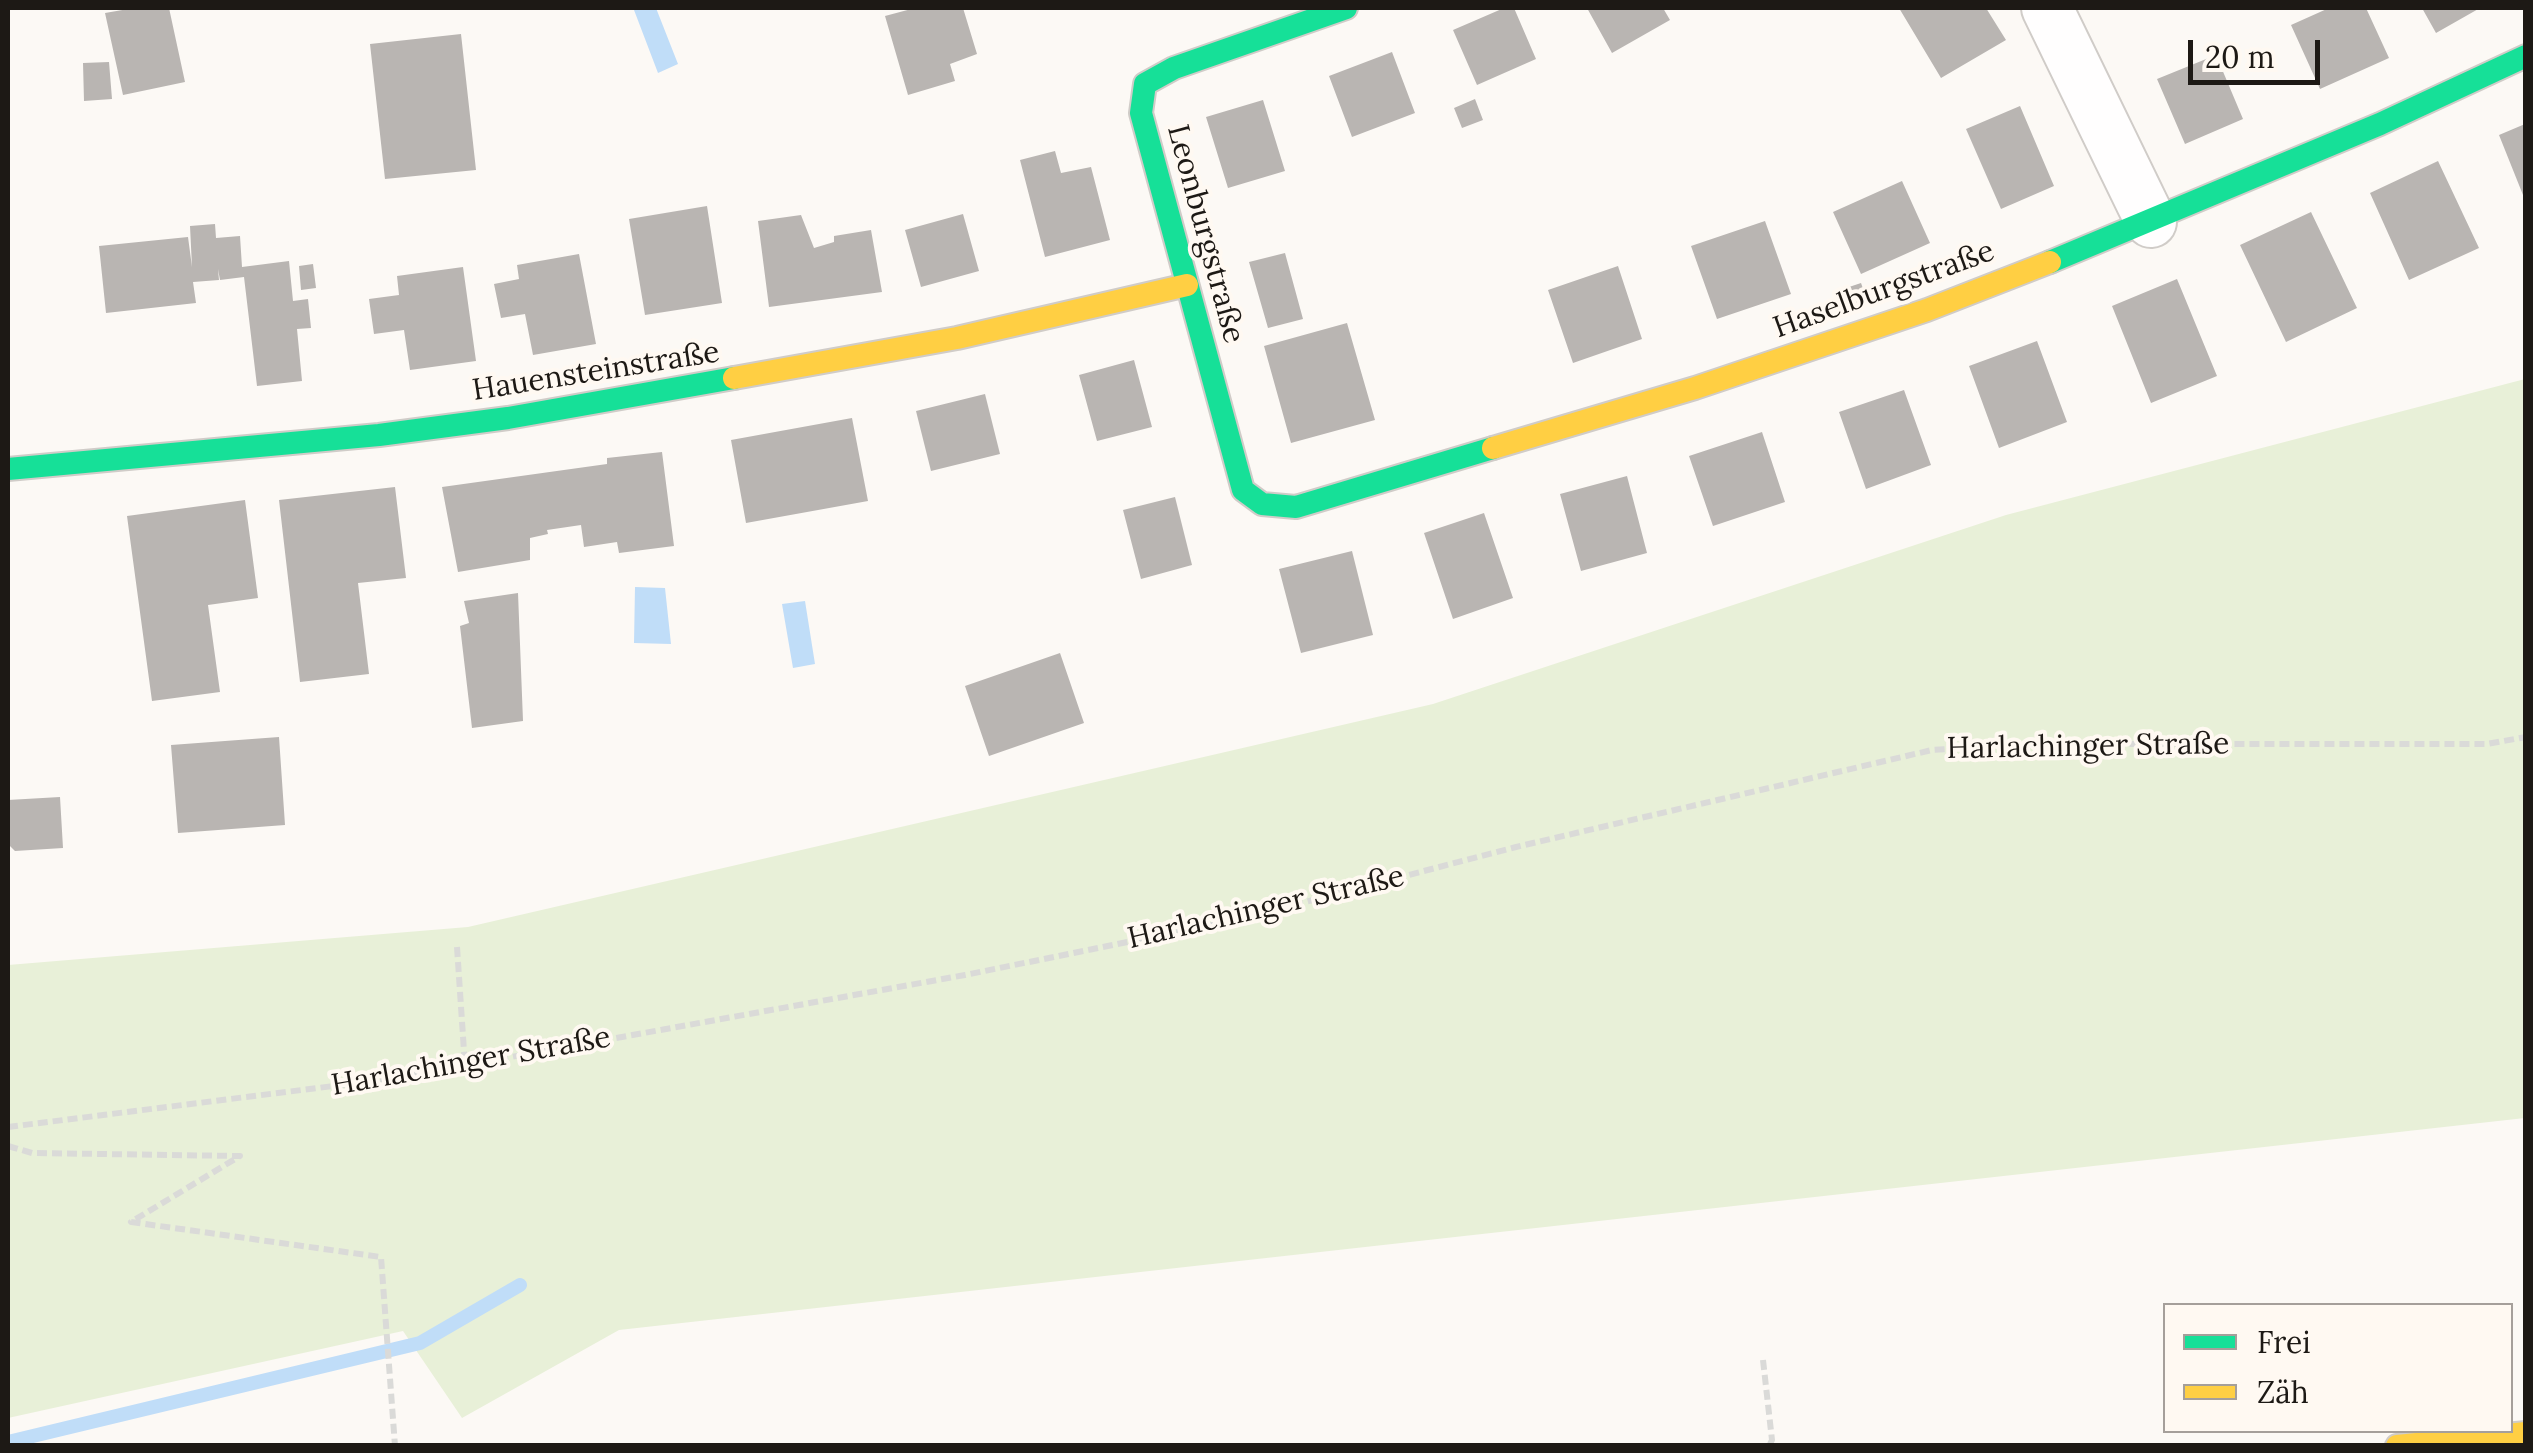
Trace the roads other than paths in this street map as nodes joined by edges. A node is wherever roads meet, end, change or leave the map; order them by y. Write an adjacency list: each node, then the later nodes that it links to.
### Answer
1 (1346, 8): 5 (street, Leonburgstraße)
2 (2047, 8): 4 (street)
3 (2526, 56): 4 (street, Haselburgstraße)
4 (2151, 222): 7 (street, Haselburgstraße)
5 (1187, 285): 6 (street, Hauensteinstraße); 7 (street, Leonburgstraße)
6 (8, 470)
7 (1243, 490)
8 (2526, 1433): 9 (street)
9 (2397, 1446)

